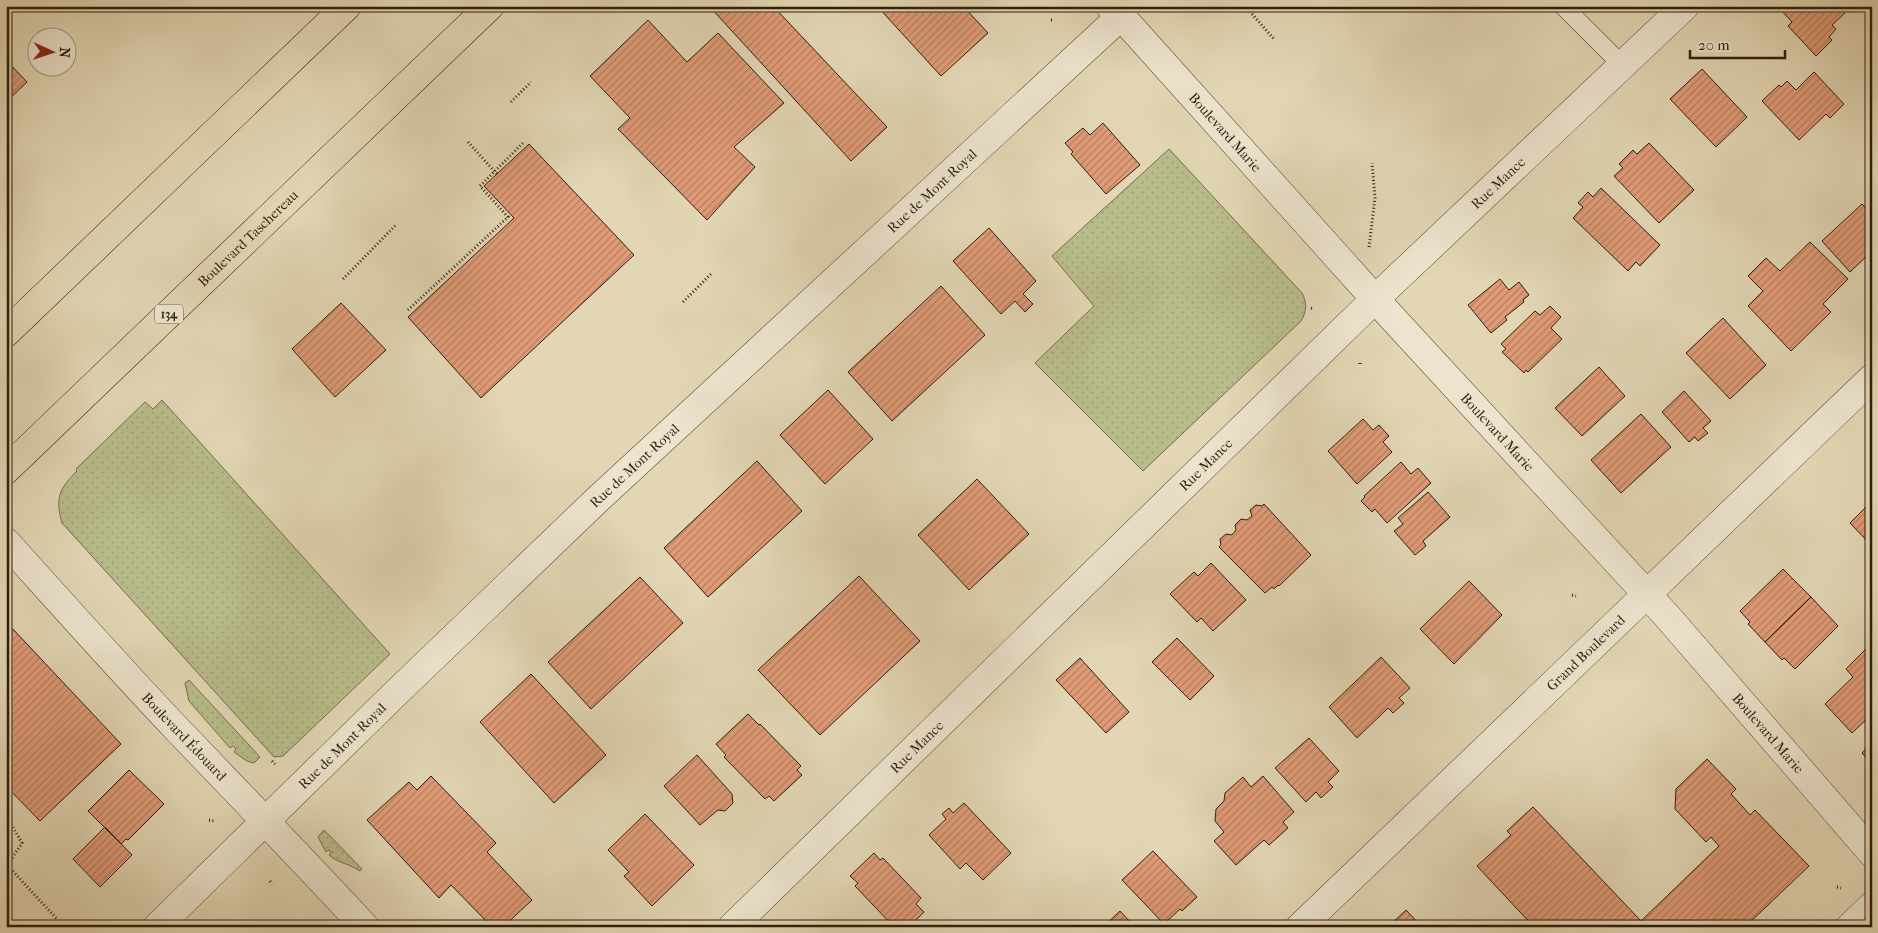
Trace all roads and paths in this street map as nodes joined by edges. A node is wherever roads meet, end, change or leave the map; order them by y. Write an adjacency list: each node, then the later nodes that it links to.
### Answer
1 (347, 6): 22 (main road)
2 (490, 6): 24 (main road, Boulevard Taschereau / 134)
3 (1245, 6): 7 (path)
4 (1563, 6): 8 (lane)
5 (1685, 6): 8 (street, Rue Mance)
6 (1115, 11): 19 (street, Boulevard Marie); 28 (street, Rue de Mont-Royal)
7 (1274, 39)
8 (1623, 66): 19 (street, Rue Mance)
9 (531, 82): 10 (path)
10 (512, 102)
11 (468, 142): 14 (path)
12 (524, 142): 14 (path)
13 (1372, 163): 16 (path)
14 (495, 173): 21 (path)
15 (396, 225): 18 (path)
16 (1368, 250)
17 (712, 273): 20 (path)
18 (343, 278)
19 (1375, 300): 26 (street, Boulevard Marie); 35 (street, Rue Mance)
20 (683, 302)
21 (408, 310)
22 (6, 333)
23 (1872, 378): 26 (street, Grand Boulevard)
24 (6, 470)
25 (6, 542): 28 (street, Boulevard Édouard)
26 (1646, 594): 29 (street, Boulevard Marie); 36 (street, Grand Boulevard)
27 (6, 815): 30 (path)
28 (266, 820): 33 (street, Rue de Mont-Royal); 34 (street, Boulevard Édouard)
29 (1872, 853)
30 (7, 866): 32 (path)
31 (1872, 906): 37 (street)
32 (57, 919)
33 (158, 927)
34 (365, 927)
35 (732, 927)
36 (1300, 927)
37 (1850, 927)

